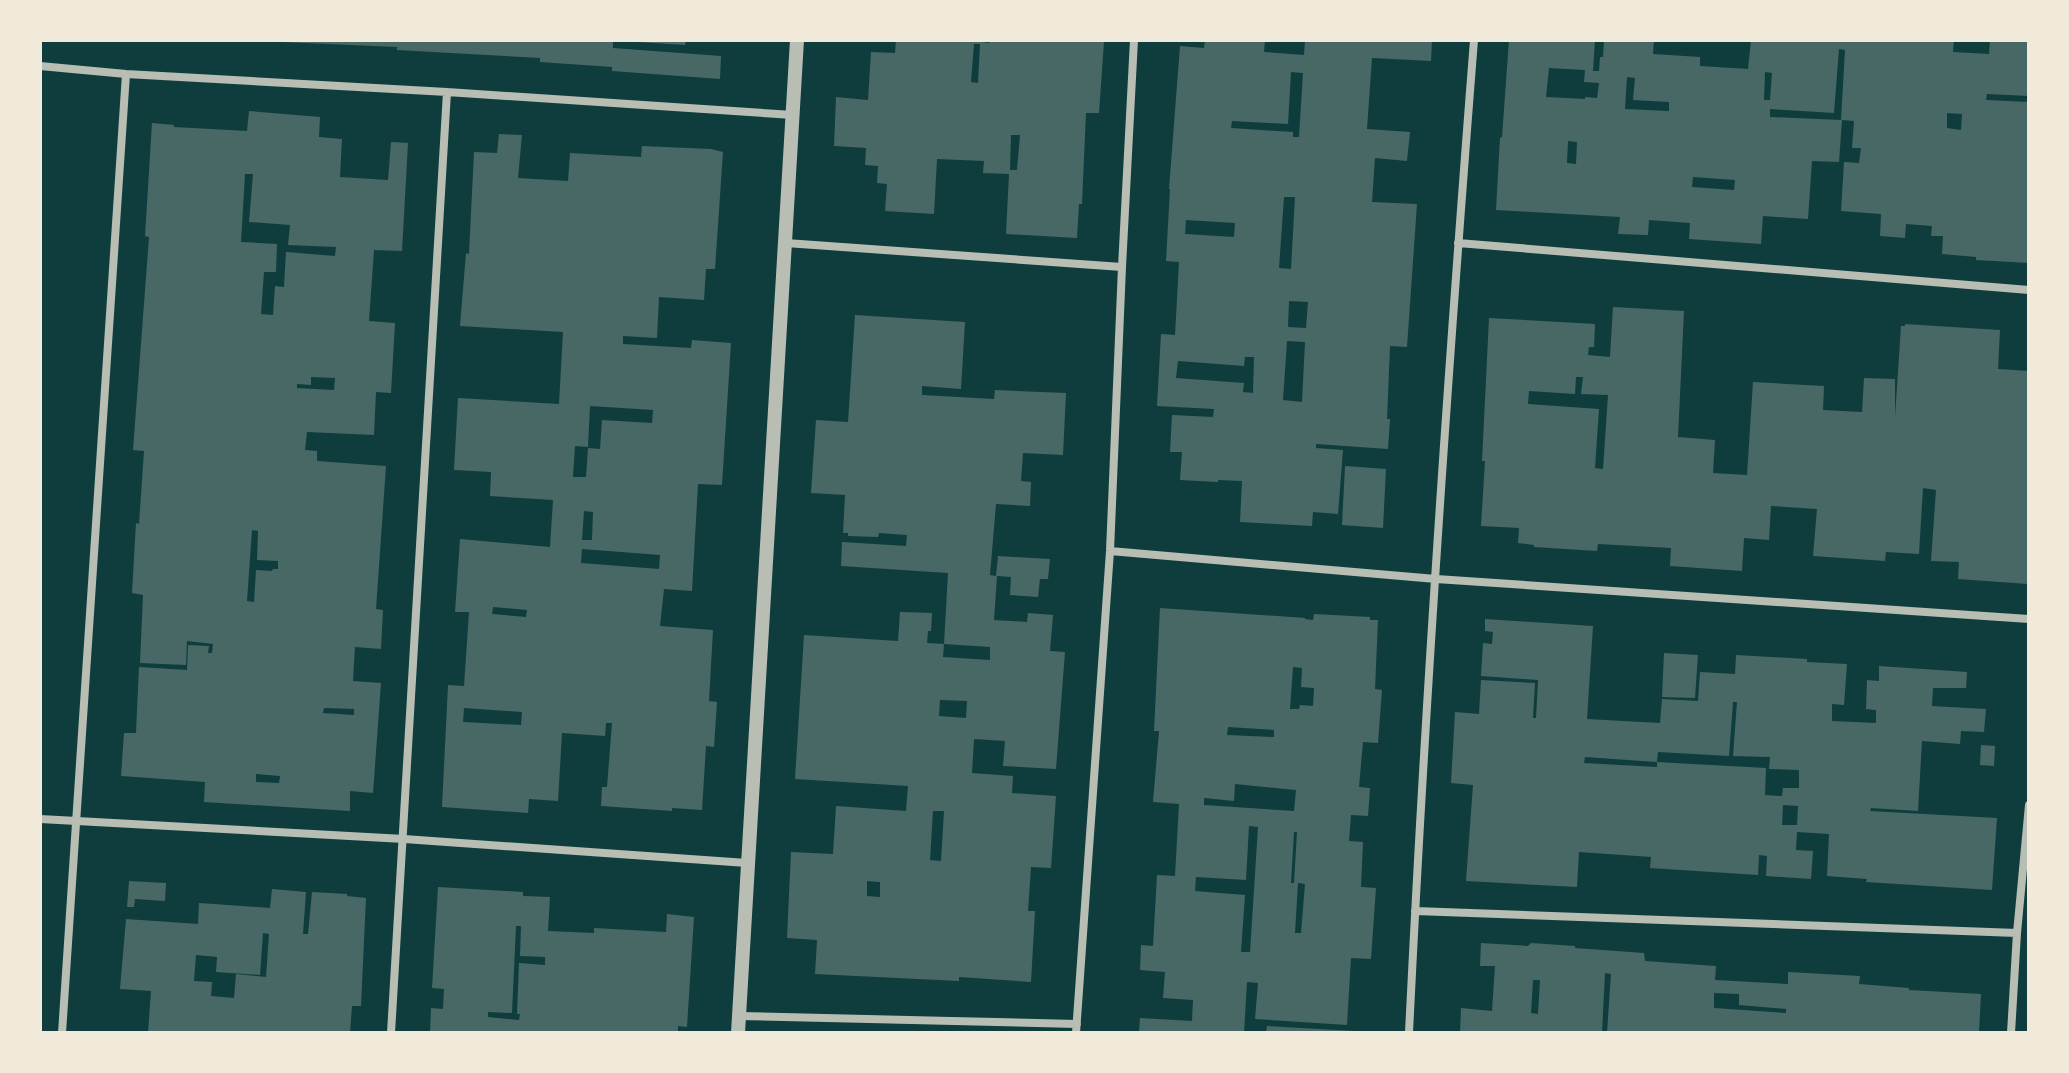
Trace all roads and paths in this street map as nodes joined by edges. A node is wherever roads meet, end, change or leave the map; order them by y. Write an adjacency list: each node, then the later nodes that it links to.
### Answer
1 (797, 40): 7 (street)
2 (1134, 40): 10 (street)
3 (1474, 40): 9 (street)
4 (40, 66): 5 (street)
5 (126, 74): 6 (street); 17 (street)
6 (447, 92): 7 (street); 18 (street)
7 (793, 115): 8 (street)
8 (786, 243): 10 (street); 19 (street)
9 (1458, 243): 11 (street); 13 (street)
10 (1122, 267): 12 (street)
11 (2029, 290)
12 (1110, 551): 13 (street); 23 (street)
13 (1436, 579): 14 (street); 20 (street)
14 (2029, 619)
15 (2029, 805): 21 (street)
16 (40, 819): 17 (street)
17 (75, 821): 18 (street); 24 (street)
18 (404, 839): 19 (street); 25 (street)
19 (747, 863): 22 (street)
20 (1415, 911): 21 (street); 27 (street)
21 (2017, 933): 28 (street)
22 (739, 1016): 23 (street); 26 (street)
23 (1077, 1028)
24 (62, 1033)
25 (391, 1033)
26 (738, 1033)
27 (1409, 1033)
28 (2011, 1033)

